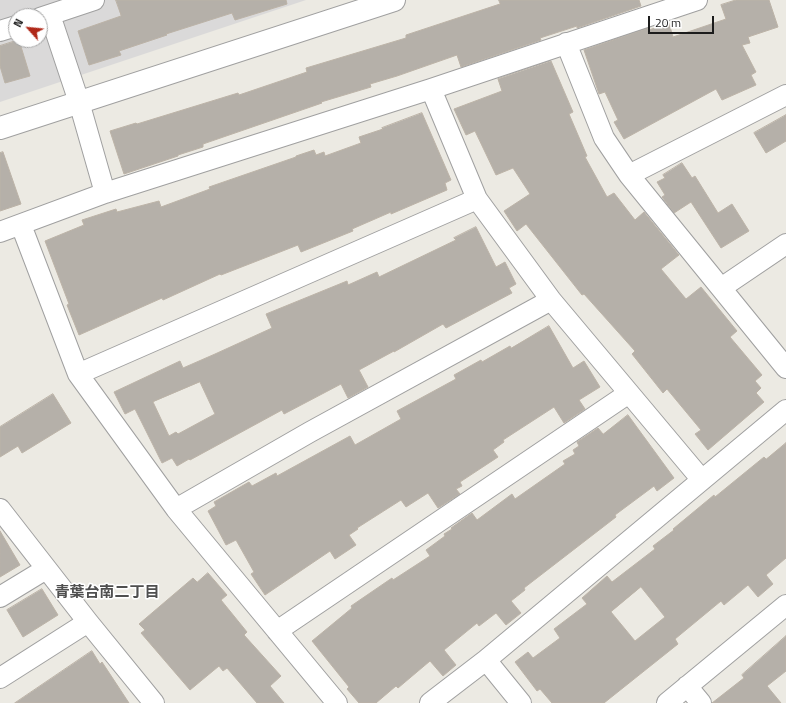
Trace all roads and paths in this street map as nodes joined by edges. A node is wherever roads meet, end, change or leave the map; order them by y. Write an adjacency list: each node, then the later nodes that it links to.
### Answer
1 (94, 0): 4 (street)
2 (394, 0): 9 (street)
3 (697, 0): 6 (street)
4 (48, 16)
5 (48, 24): 9 (street)
6 (566, 43): 7 (street); 11 (street)
7 (431, 89): 12 (street); 13 (street)
8 (786, 95): 11 (street)
9 (79, 102): 10 (street); 12 (street)
10 (0, 128)
11 (629, 175): 17 (street)
12 (105, 193): 14 (street)
13 (477, 199): 18 (street); 20 (street)
14 (21, 225): 15 (street); 20 (street)
15 (0, 232)
16 (786, 244): 17 (street)
17 (721, 288): 19 (street)
18 (551, 300): 21 (street); 24 (street)
19 (786, 368)
20 (78, 374): 24 (street)
21 (629, 392): 23 (street); 30 (street)
22 (786, 410): 23 (street)
23 (702, 480): 31 (street)
24 (176, 509): 30 (street)
25 (0, 510): 26 (street)
26 (46, 569): 27 (street); 29 (street)
27 (0, 597)
28 (786, 605): 33 (street)
29 (88, 622): 32 (street); 34 (street)
30 (277, 631): 35 (street)
31 (486, 660): 36 (street); 37 (street)
32 (0, 678)
33 (687, 686): 38 (street); 39 (street)
34 (154, 703)
35 (337, 703)
36 (430, 703)
37 (521, 703)
38 (666, 703)
39 (700, 703)

